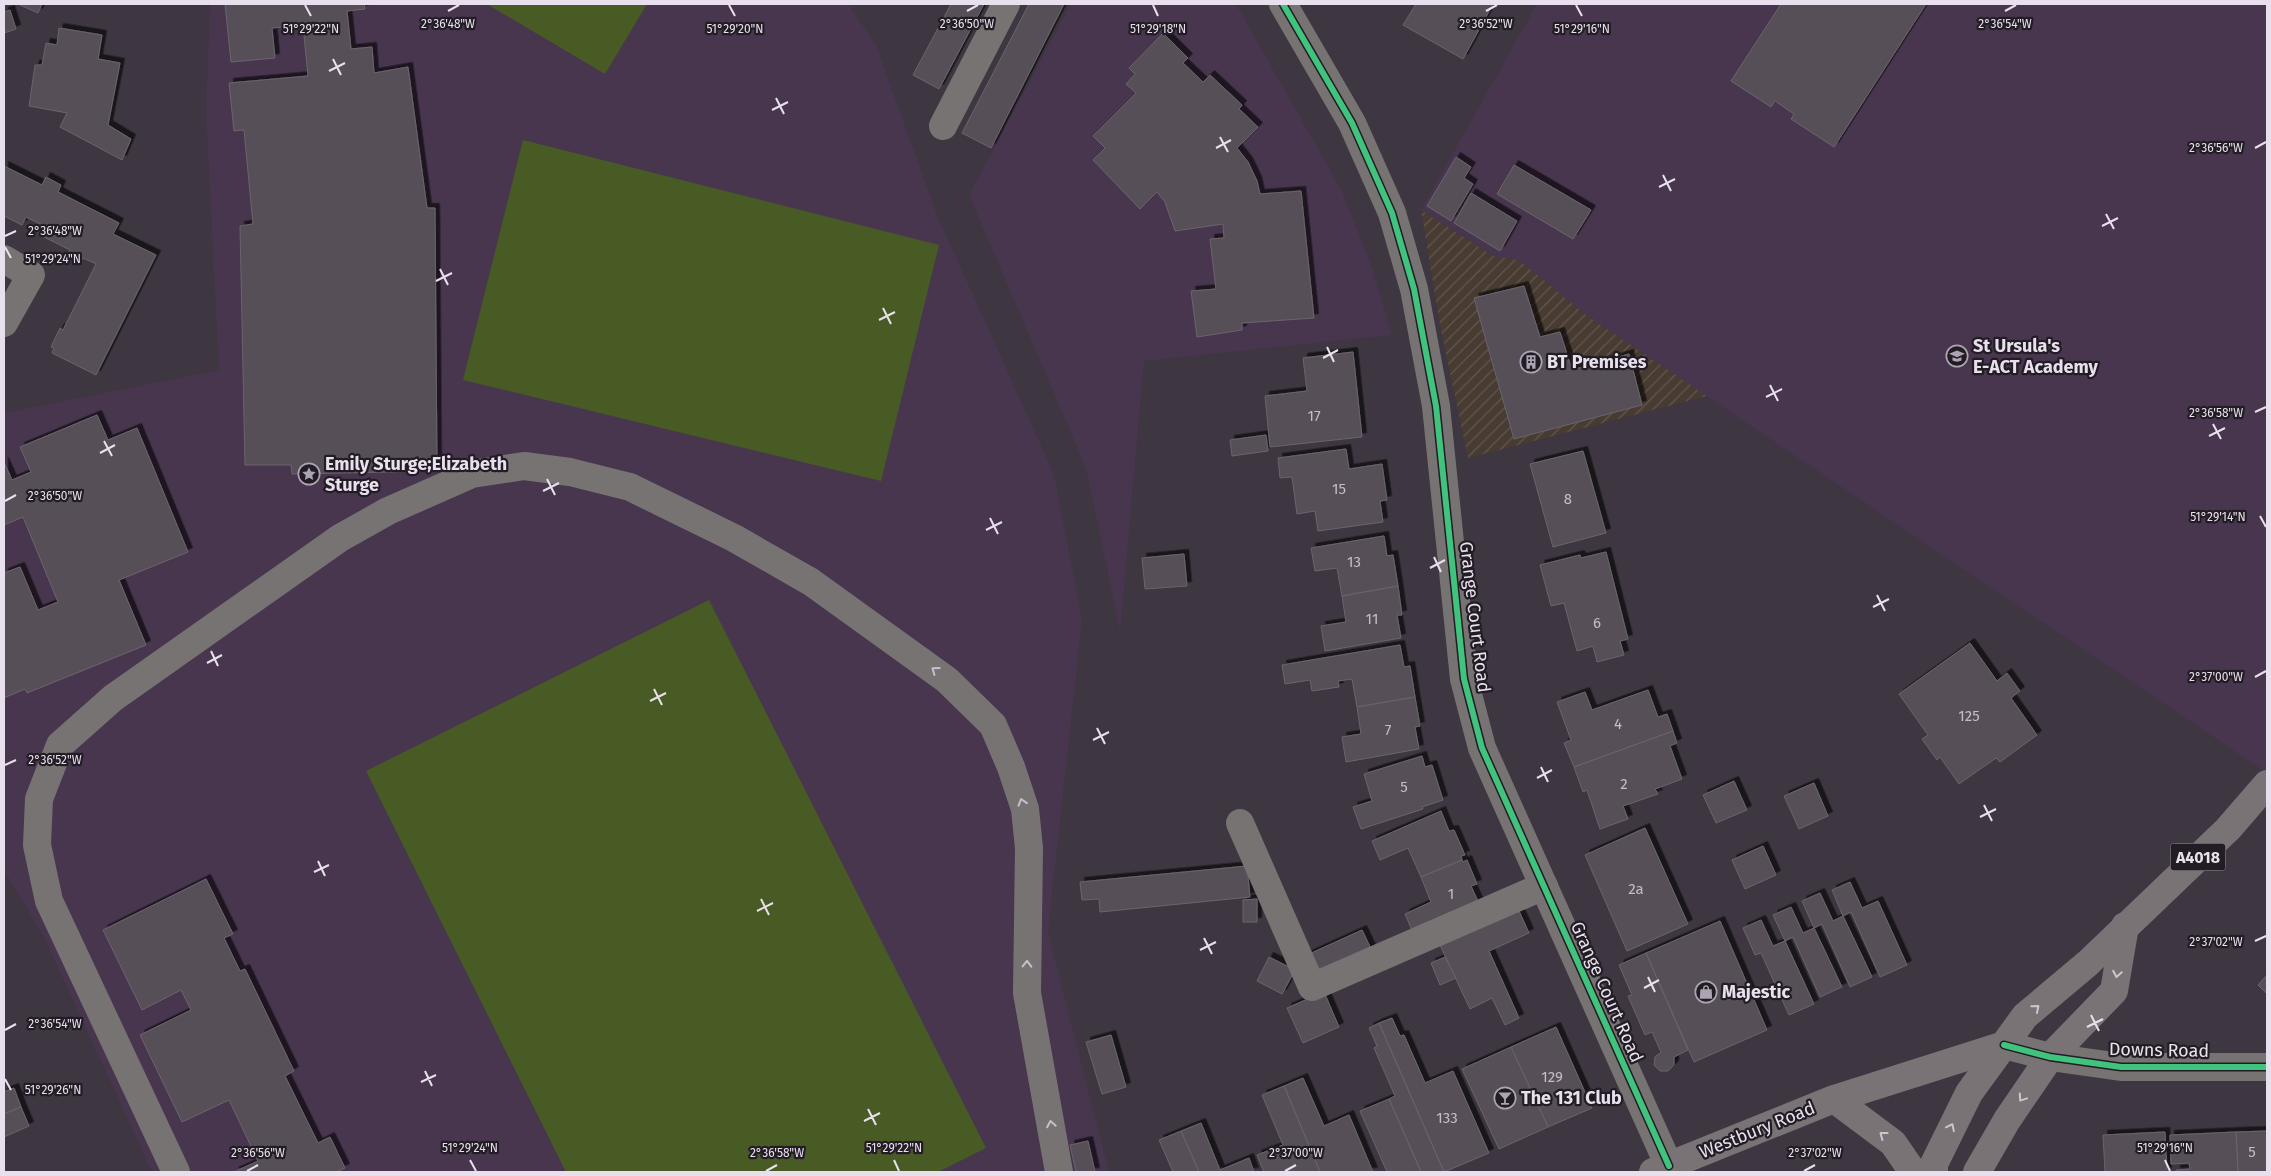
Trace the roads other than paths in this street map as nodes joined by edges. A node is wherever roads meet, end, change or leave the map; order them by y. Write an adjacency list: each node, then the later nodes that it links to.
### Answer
1 (1006, 4): 3 (street)
2 (1283, 4): 8 (street, Grange Court Road)
3 (944, 126)
4 (4, 259): 5 (street)
5 (4, 322)
6 (2267, 784): 9 (main road, A4018)
7 (1240, 824): 8 (street)
8 (1544, 886): 14 (street, Grange Court Road)
9 (2126, 926): 10 (main road, A4018, one-way to 9); 11 (main road, one-way to 11)
10 (2004, 1045): 11 (street, Downs Road); 13 (main road, Westbury Road); 18 (main road, A4018, one-way to 10)
11 (2050, 1057): 12 (street, Downs Road); 19 (main road, one-way to 19)
12 (2267, 1067)
13 (1834, 1099): 14 (main road, Westbury Road); 17 (main road, Westbury Road, one-way to 13)
14 (1661, 1169)
15 (176, 1172): 16 (street, one-way to 15)
16 (1059, 1172)
17 (1913, 1172)
18 (1934, 1172)
19 (1977, 1172)

